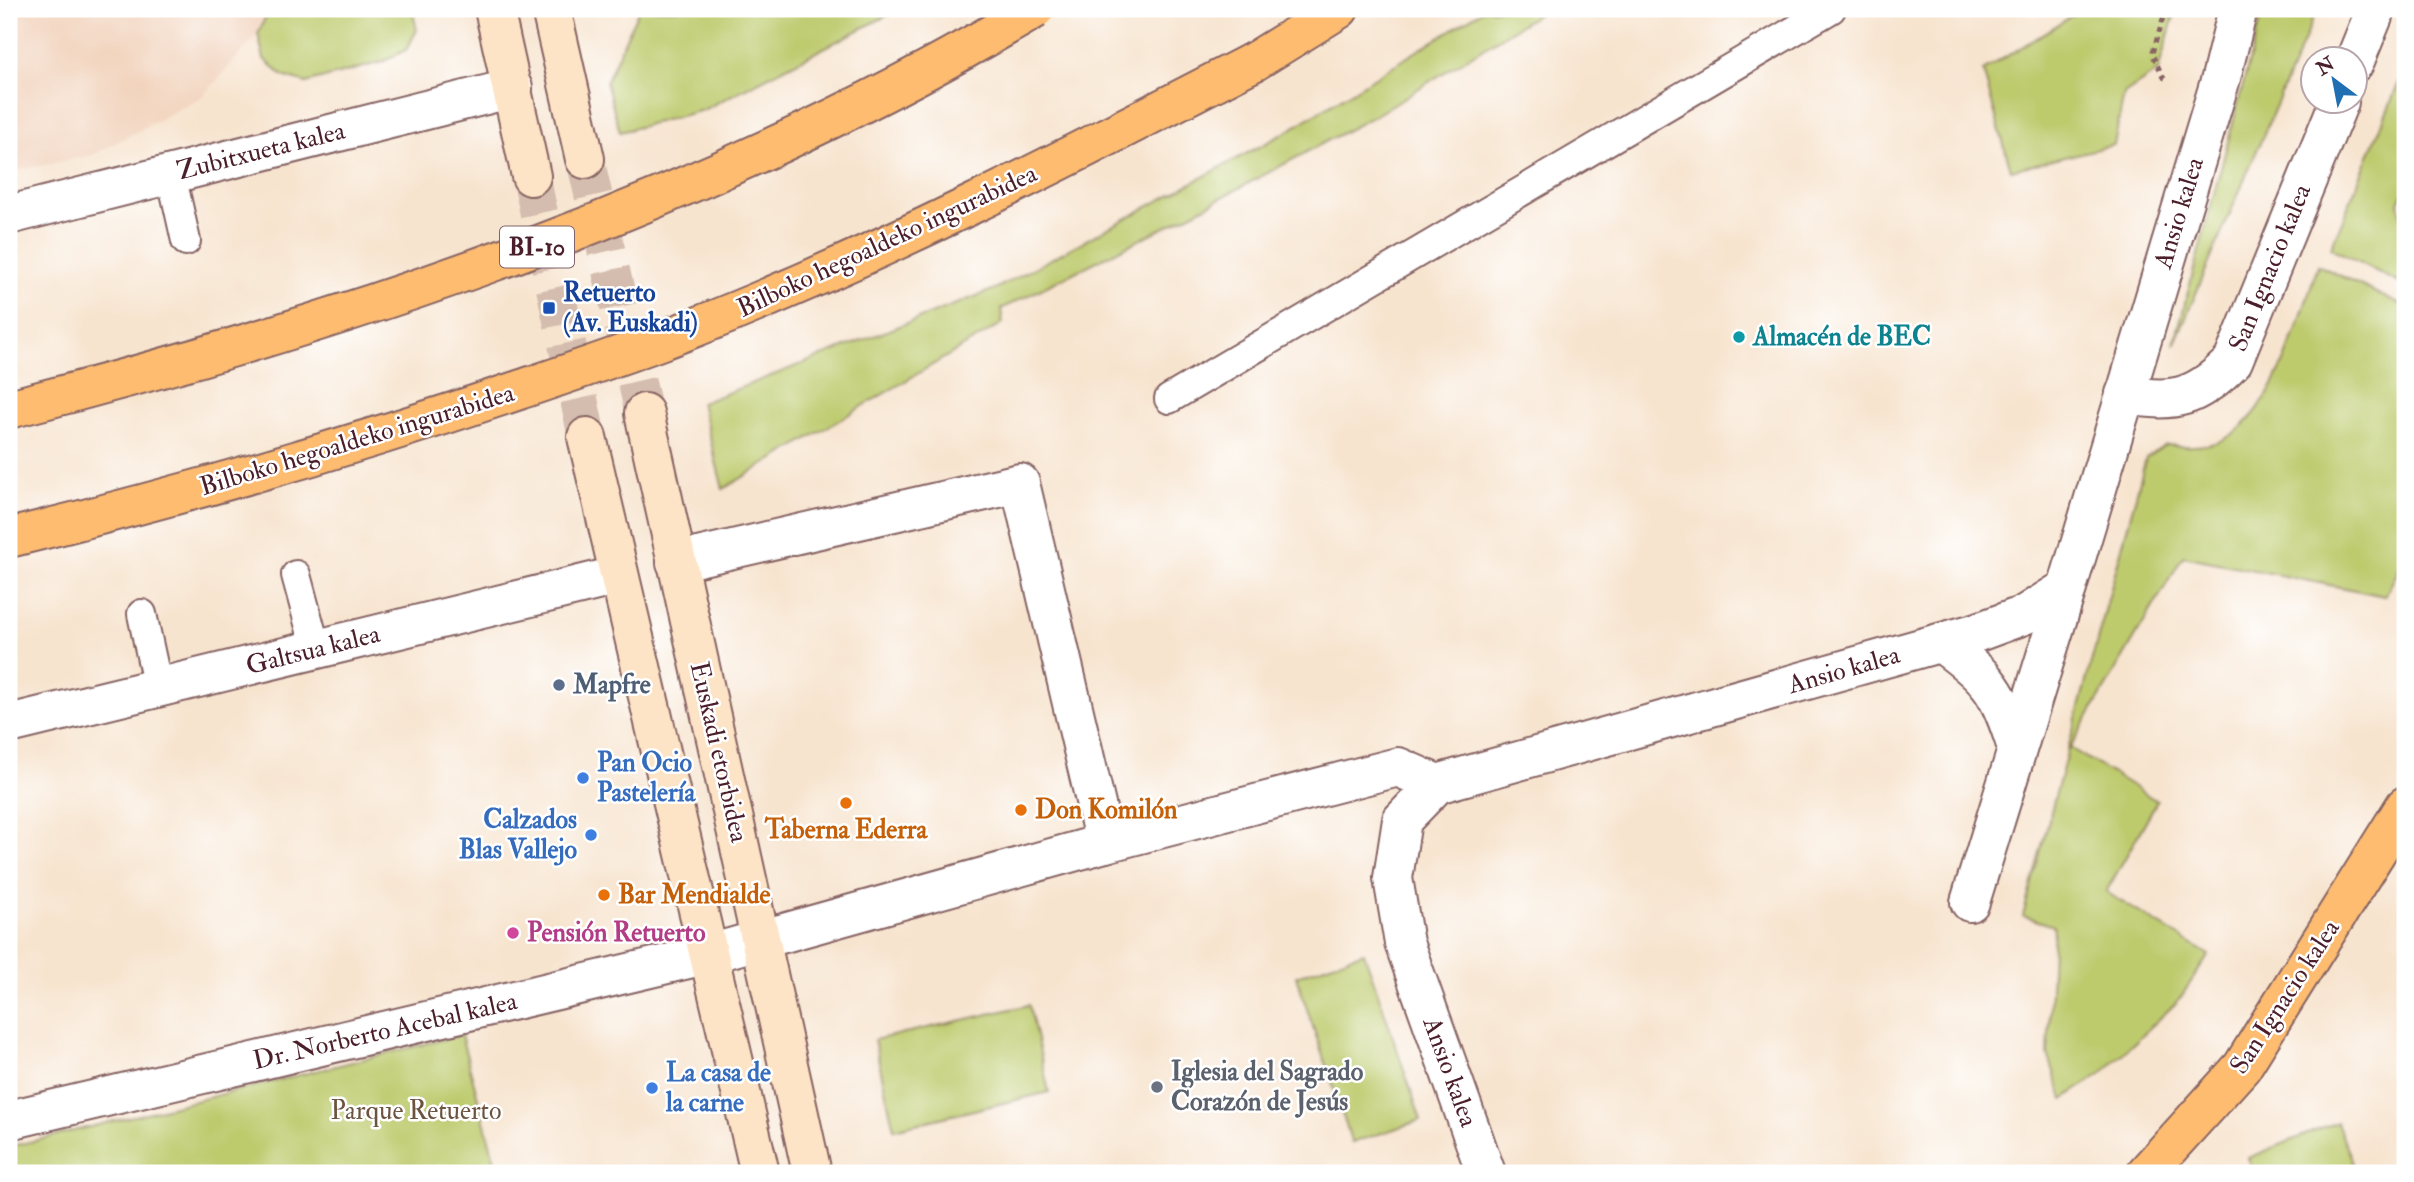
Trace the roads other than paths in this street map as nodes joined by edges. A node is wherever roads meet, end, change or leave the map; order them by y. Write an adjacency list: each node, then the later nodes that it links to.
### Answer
1 (495, 9): 9 (street)
2 (551, 9): 11 (street)
3 (1035, 9): 18 (main road, BI-10, bridge)
4 (1339, 9): 21 (main road, Bilboko hegoaldeko ingurabidea, bridge)
5 (1831, 9): 17 (lane)
6 (2238, 9): 16 (street, Ansio kalea)
7 (2376, 9): 8 (street)
8 (2361, 46)
9 (513, 89): 12 (street, Zubitxueta kalea); 13 (street)
10 (2333, 116): 16 (street, San Ignacio kalea)
11 (585, 159)
12 (171, 174): 14 (street, Zubitxueta kalea); 15 (lane)
13 (531, 176)
14 (9, 215)
15 (186, 241)
16 (2125, 394): 25 (street, Ansio kalea)
17 (1169, 399)
18 (9, 409)
19 (644, 413): 22 (street, Euskadi etorbidea)
20 (587, 437): 24 (street)
21 (9, 538)
22 (676, 562): 34 (street); 36 (street, Euskadi etorbidea)
23 (296, 575): 28 (lane)
24 (617, 576): 28 (street, Galtsua kalea); 37 (street)
25 (2067, 588): 27 (street, Ansio kalea); 31 (street)
26 (142, 614): 29 (lane)
27 (1941, 643): 31 (street); 32 (street, Ansio kalea)
28 (316, 649): 29 (street, Galtsua kalea)
29 (158, 688): 30 (street, Galtsua kalea)
30 (9, 724)
31 (2017, 748): 35 (street)
32 (1437, 784): 34 (street, Dr. Norberto Acebal kalea); 41 (street, Ansio kalea)
33 (2405, 806): 42 (main road, San Ignacio kalea)
34 (1105, 843): 36 (street, Dr. Norberto Acebal kalea)
35 (1970, 902)
36 (760, 941): 37 (street, Dr. Norberto Acebal kalea); 40 (street, Euskadi etorbidea)
37 (709, 954): 38 (street, Dr. Norberto Acebal kalea); 39 (street)
38 (9, 1120)
39 (760, 1173)
40 (812, 1173)
41 (1486, 1173)
42 (2146, 1173)

